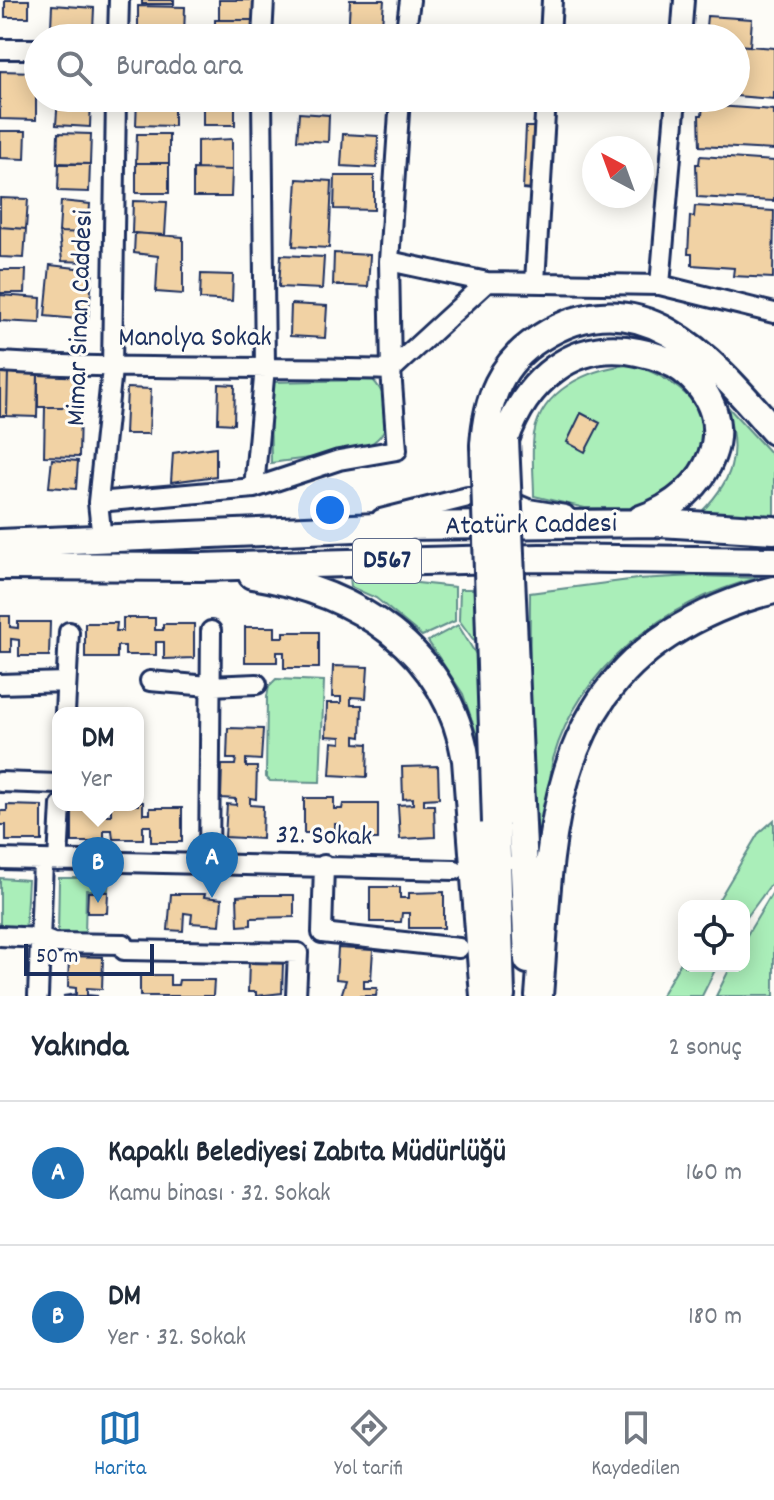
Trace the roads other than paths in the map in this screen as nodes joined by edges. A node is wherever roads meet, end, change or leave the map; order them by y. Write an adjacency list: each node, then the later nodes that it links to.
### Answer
1 (119, 0): 6 (street)
2 (264, 0): 7 (street)
3 (410, 0): 8 (street)
4 (552, 0): 9 (street)
5 (684, 0): 10 (street)
6 (118, 24)
7 (263, 24)
8 (407, 24)
9 (551, 24)
10 (682, 24)
11 (0, 49): 12 (street)
12 (24, 49)
13 (116, 112): 25 (street, Mimar Sinan Caddesi)
14 (262, 112): 24 (street)
15 (399, 112): 18 (street)
16 (545, 112): 20 (street)
17 (675, 112): 21 (street)
18 (389, 261): 19 (street); 26 (street)
19 (487, 282): 20 (street); 26 (street)
20 (535, 282): 21 (street)
21 (660, 285): 22 (street)
22 (774, 313)
23 (0, 362): 25 (street, Manolya Sokak)
24 (265, 367): 25 (street, Manolya Sokak); 26 (street, Manolya Sokak); 29 (street)
25 (112, 369): 30 (street, Mimar Sinan Caddesi)
26 (391, 370): 29 (street)
27 (774, 431): 28 (highway)
28 (495, 442): 31 (highway); 50 (highway, bridge)
29 (254, 488): 30 (street)
30 (98, 502): 33 (street, Mimar Sinan Caddesi)
31 (623, 525): 32 (highway, D567); 33 (highway, Atatürk Caddesi / D567)
32 (774, 530)
33 (102, 540): 34 (highway, Atatürk Caddesi / D567)
34 (0, 543)
35 (774, 561): 37 (highway, Atatürk Caddesi / D567)
36 (0, 566): 37 (highway, Atatürk Caddesi / D567)
37 (201, 567): 61 (highway)
38 (774, 590): 64 (highway)
39 (211, 631): 45 (street)
40 (69, 632): 42 (street)
41 (150, 681): 45 (street)
42 (66, 682): 43 (street); 46 (street)
43 (0, 684)
44 (257, 684): 45 (street)
45 (209, 686): 53 (street)
46 (65, 707)
47 (0, 782): 48 (street)
48 (52, 784)
49 (60, 811): 52 (street)
50 (509, 824): 62 (highway); 63 (highway)
51 (0, 859): 52 (street, 32. Sokak)
52 (50, 861): 53 (street, 32. Sokak); 57 (street)
53 (209, 864): 54 (street, 32. Sokak)
54 (324, 865): 55 (street, 32. Sokak); 58 (street)
55 (455, 870)
56 (0, 936): 57 (street)
57 (40, 938): 59 (street); 60 (street)
58 (459, 948)
59 (38, 996)
60 (296, 996)
61 (484, 996)
62 (501, 996)
63 (529, 996)
64 (539, 996)

